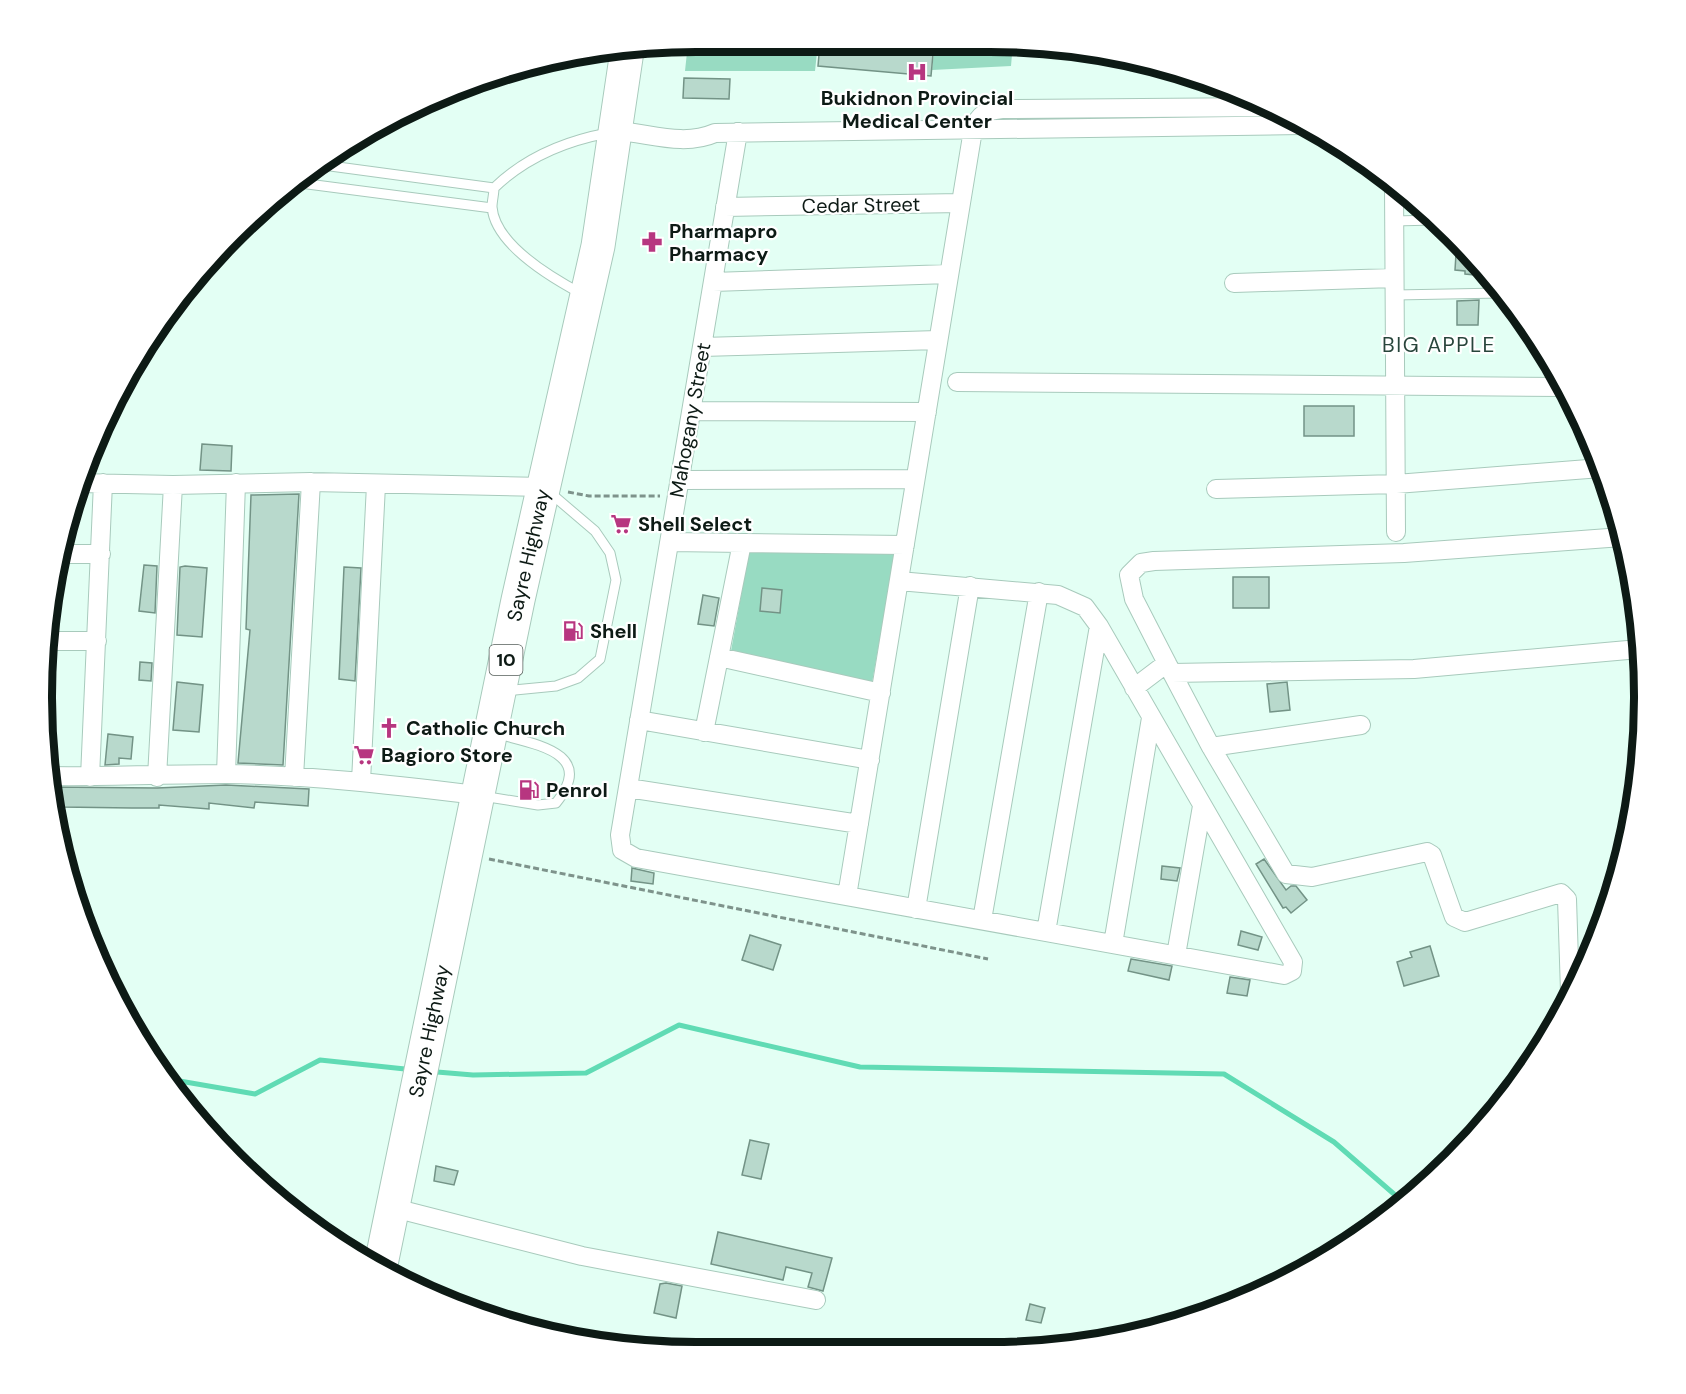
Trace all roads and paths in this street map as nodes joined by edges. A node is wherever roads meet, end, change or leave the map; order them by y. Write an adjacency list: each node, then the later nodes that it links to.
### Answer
1 (627, 57): 5 (highway, Sayre Highway / 10)
2 (1248, 107): 4 (street)
3 (1284, 124): 4 (street)
4 (973, 130): 6 (street); 11 (street)
5 (630, 132): 6 (street); 9 (lane); 21 (highway, Sayre Highway / 10)
6 (738, 132): 12 (street, Mahogany Street)
7 (332, 166): 9 (lane)
8 (308, 184): 13 (lane)
9 (494, 188): 13 (lane)
10 (1394, 196): 15 (street)
11 (961, 203): 12 (street, Cedar Street); 16 (street)
12 (725, 207): 17 (street, Mahogany Street)
13 (492, 208): 21 (lane)
14 (1423, 220): 15 (lane)
15 (1394, 221): 19 (street)
16 (949, 274): 17 (street); 22 (street)
17 (713, 282): 23 (street, Mahogany Street)
18 (1234, 283): 19 (street)
19 (1395, 287): 20 (lane); 26 (street)
20 (1490, 292)
21 (587, 297): 38 (highway, Sayre Highway / 10)
22 (938, 340): 23 (street); 28 (street)
23 (702, 347): 27 (street, Mahogany Street)
24 (957, 382): 26 (street)
25 (1554, 387): 26 (street)
26 (1395, 388): 35 (street)
27 (691, 411): 28 (street); 39 (street, Mahogany Street)
28 (927, 412): 30 (street)
29 (1591, 469): 35 (street)
30 (915, 479): 39 (street); 45 (street)
31 (311, 482): 34 (street); 37 (street); 71 (street)
32 (90, 483): 33 (street)
33 (103, 483): 36 (street); 47 (street)
34 (236, 483): 36 (street); 67 (street)
35 (1396, 484): 40 (street); 41 (street)
36 (173, 485): 70 (street)
37 (376, 485): 38 (street); 72 (street)
38 (544, 487): 39 (path); 58 (highway, Sayre Highway / 10); 58 (lane)
39 (678, 488): 43 (street, Mahogany Street)
40 (1216, 489)
41 (1396, 532)
42 (1614, 538): 56 (street)
43 (669, 542): 44 (street); 61 (street, Mahogany Street)
44 (742, 543): 45 (street); 55 (street)
45 (905, 545): 48 (street)
46 (69, 554): 47 (street)
47 (101, 554): 53 (street)
48 (899, 581): 49 (street); 59 (street)
49 (970, 586): 50 (street); 79 (street)
50 (1039, 592): 51 (street); 80 (street)
51 (1099, 626): 57 (street); 81 (street)
52 (55, 641): 53 (street)
53 (97, 641): 69 (street)
54 (1631, 650): 56 (street)
55 (719, 657): 59 (street); 64 (street)
56 (1170, 668): 57 (street); 65 (street)
57 (1134, 688): 60 (street)
58 (499, 692): 63 (highway, Sayre Highway / 10)
59 (881, 693): 66 (street)
60 (1151, 718): 75 (street); 82 (street)
61 (639, 720): 64 (street); 73 (street, Mahogany Street)
62 (1361, 725): 65 (street)
63 (490, 732): 74 (highway, Sayre Highway / 10); 74 (lane)
64 (704, 732): 66 (street)
65 (1211, 747): 85 (street)
66 (870, 760): 76 (street)
67 (226, 774): 70 (street); 71 (street)
68 (58, 776): 69 (street)
69 (90, 777): 70 (street)
70 (157, 777)
71 (294, 777): 72 (street)
72 (360, 781): 74 (street)
73 (628, 788): 76 (street); 78 (street, Mahogany Street)
74 (477, 795): 77 (highway, Sayre Highway / 10)
75 (1202, 806): 83 (street); 83 (street)
76 (859, 824): 78 (street)
77 (464, 854): 84 (path); 86 (highway, Sayre Highway / 10)
78 (847, 896): 79 (street)
79 (916, 909): 80 (street)
80 (982, 920): 81 (street)
81 (1046, 932): 82 (street)
82 (1113, 944): 83 (street)
83 (1176, 955)
84 (988, 958)
85 (1569, 976)
86 (394, 1208): 87 (highway, Sayre Highway / 10); 88 (street)
87 (378, 1256)
88 (816, 1300)

